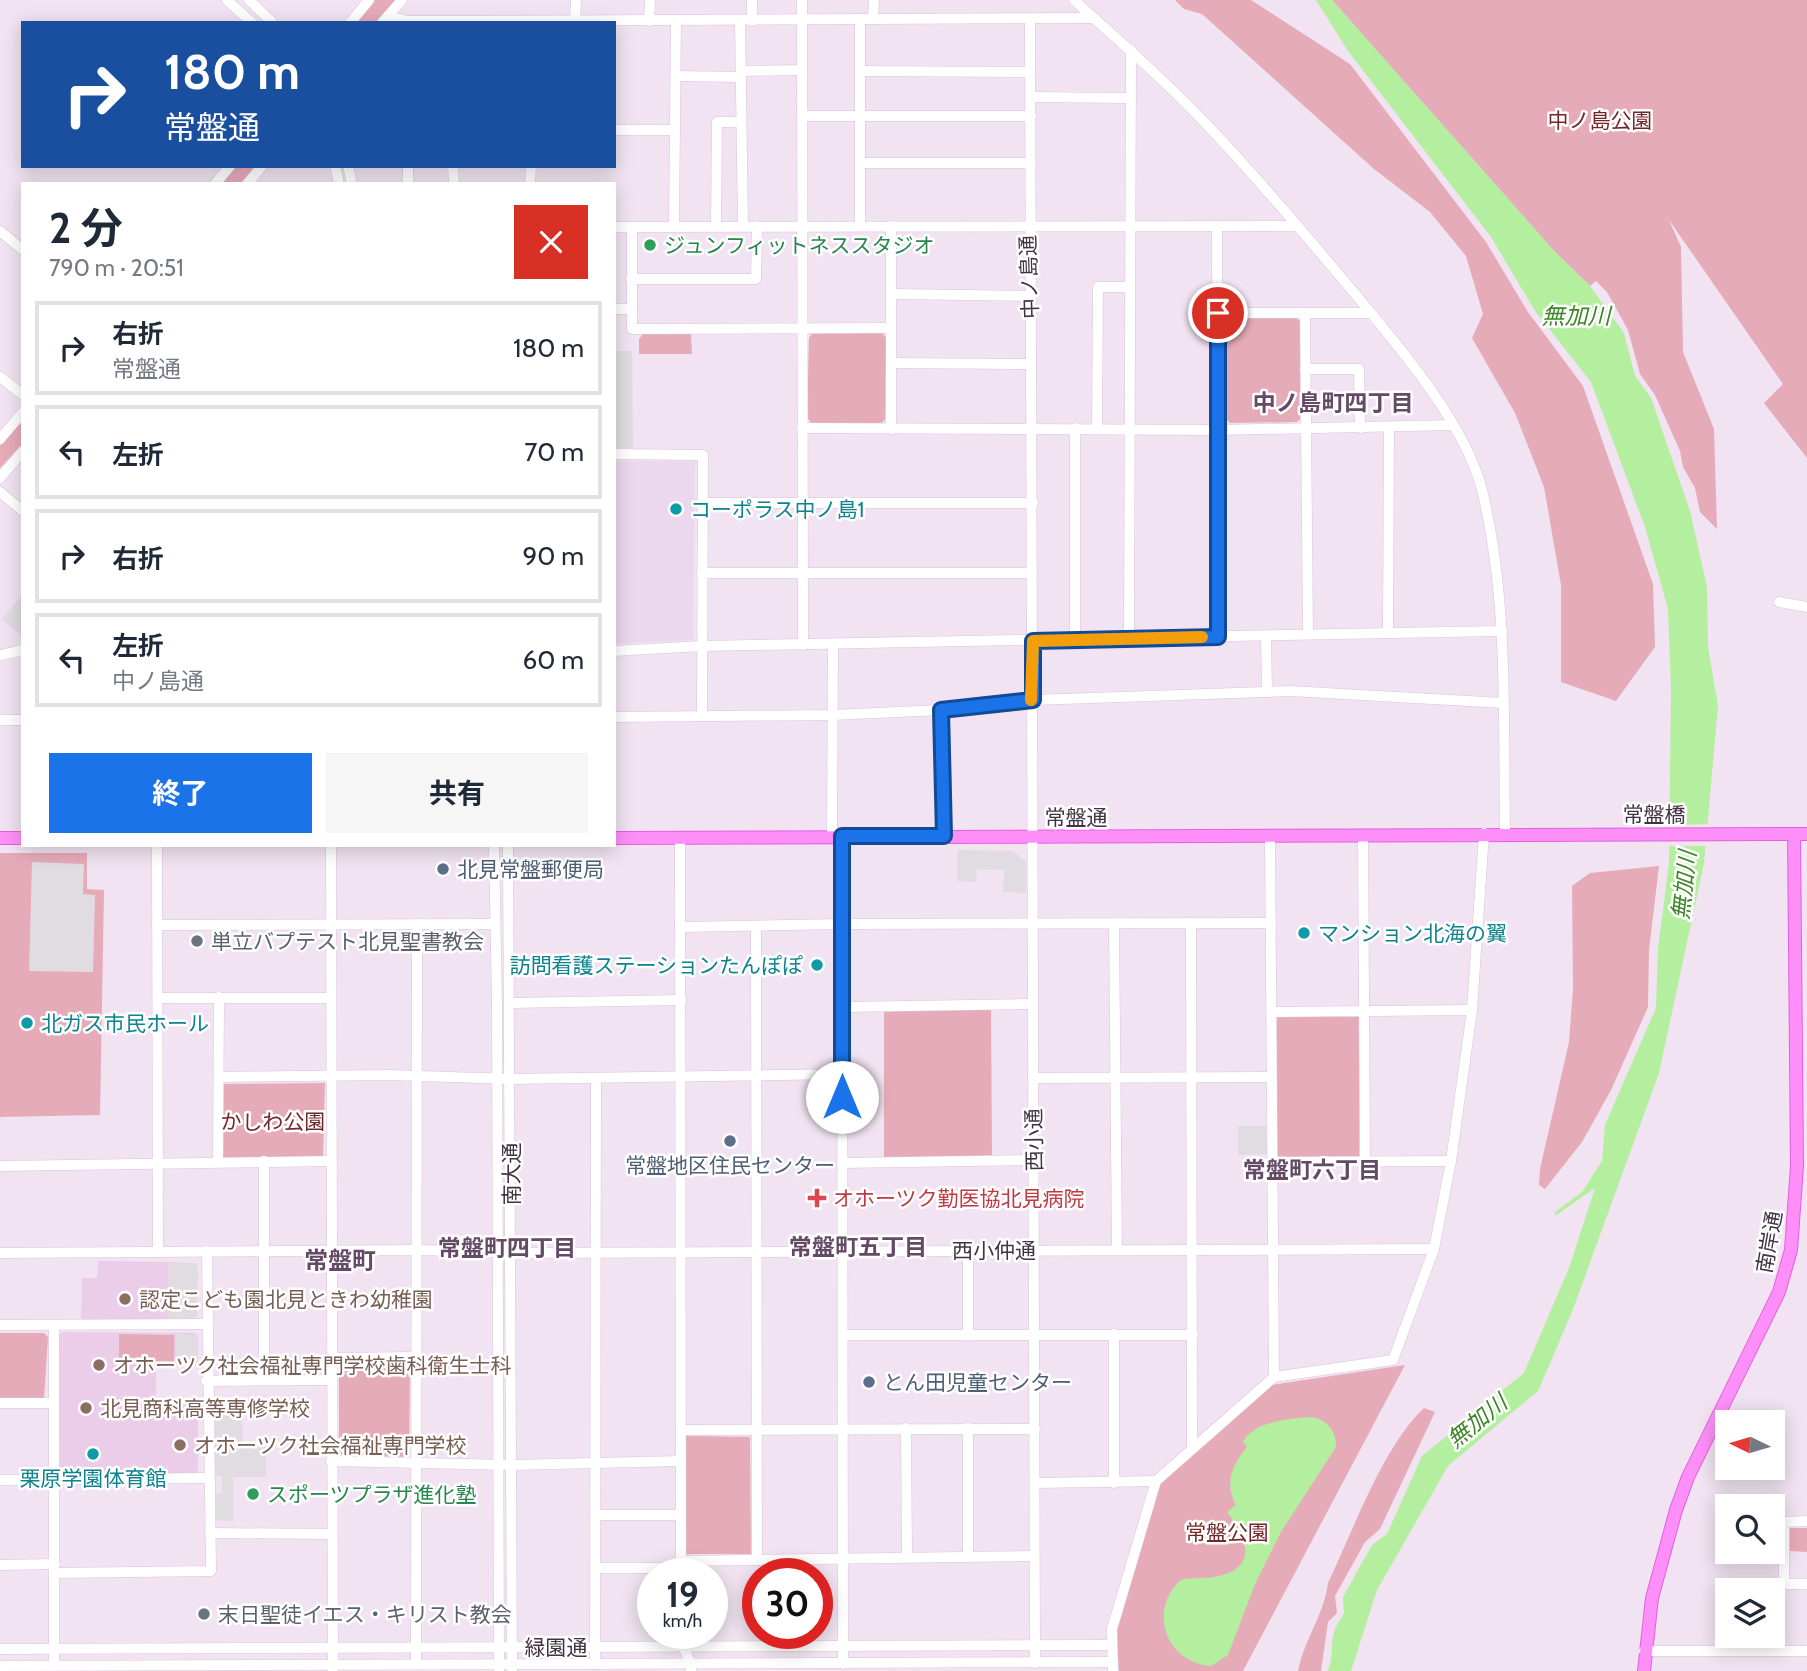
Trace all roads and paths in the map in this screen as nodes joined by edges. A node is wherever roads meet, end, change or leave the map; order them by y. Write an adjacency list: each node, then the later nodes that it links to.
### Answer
1 (227, 0): 18 (street)
2 (249, 0): 19 (street)
3 (369, 0): 20 (street)
4 (401, 0): 11 (street)
5 (576, 0): 21 (street)
6 (650, 0): 22 (street)
7 (752, 0): 24 (street)
8 (802, 0): 15 (street)
9 (874, 0): 12 (street)
10 (1074, 0): 13 (street)
11 (385, 19)
12 (873, 19): 16 (street); 17 (street)
13 (1094, 19): 17 (street); 26 (street)
14 (676, 20): 22 (street); 23 (street); 31 (street)
15 (802, 20): 16 (street); 24 (street); 27 (street)
16 (860, 20): 28 (street)
17 (1030, 20): 29 (street)
18 (250, 21)
19 (271, 21)
20 (352, 21)
21 (575, 21)
22 (649, 21): 25 (street)
23 (740, 21): 24 (street); 30 (street)
24 (752, 21)
25 (616, 22)
26 (1131, 50): 33 (street); 55 (street)
27 (802, 70): 30 (street); 34 (street)
28 (860, 71): 29 (street); 35 (street)
29 (1030, 72): 32 (street)
30 (741, 74): 31 (street); 37 (street)
31 (676, 76): 39 (street)
32 (1030, 97): 33 (street); 36 (street)
33 (1131, 98): 58 (street)
34 (802, 116): 35 (street); 52 (street)
35 (860, 116): 36 (street); 40 (street)
36 (1031, 116): 41 (street)
37 (741, 122): 49 (street); 50 (street)
38 (616, 130): 39 (street)
39 (675, 130): 48 (street)
40 (860, 163): 41 (street); 46 (street)
41 (1031, 163): 57 (street)
42 (228, 168): 44 (street)
43 (260, 168): 45 (street)
44 (217, 182)
45 (249, 182)
46 (860, 225): 52 (street, 中ノ島通); 53 (street, 中ノ島通)
47 (616, 226): 56 (street, 中ノ島通)
48 (674, 226): 49 (street, 中ノ島通); 56 (street, 中ノ島通)
49 (716, 226): 50 (street, 中ノ島通)
50 (743, 226): 51 (street, 中ノ島通)
51 (757, 226): 52 (street, 中ノ島通); 61 (street)
52 (802, 226): 70 (street)
53 (891, 226): 57 (street, 中ノ島通); 63 (street)
54 (1217, 226): 55 (street); 58 (street); 67 (street)
55 (1297, 226): 69 (street)
56 (632, 227): 61 (street)
57 (1031, 227): 58 (street); 64 (street, 中ノ島通)
58 (1130, 227): 62 (street)
59 (0, 231): 60 (street)
60 (21, 248)
61 (631, 279): 66 (street)
62 (1130, 287): 82 (street); 83 (street)
63 (891, 294): 64 (street); 71 (street)
64 (1031, 296): 73 (street, 中ノ島通)
65 (616, 309): 66 (street)
66 (632, 309): 70 (street)
67 (1218, 313): 68 (street); 88 (street)
68 (1305, 313): 69 (street); 74 (street)
69 (1370, 313): 78 (street)
70 (801, 327): 71 (street); 79 (street)
71 (891, 328): 72 (street)
72 (891, 363): 73 (street); 86 (street)
73 (1031, 364): 80 (street, 中ノ島通)
74 (1305, 369): 84 (street); 87 (street)
75 (0, 377): 76 (street)
76 (21, 393)
77 (21, 414): 89 (street)
78 (1453, 425): 85 (street); 103 (street)
79 (802, 428): 86 (street); 94 (street)
80 (1032, 428): 81 (street); 86 (street); 96 (street, 中ノ島通)
81 (1075, 428): 82 (street); 109 (street)
82 (1097, 428): 83 (street)
83 (1129, 428): 88 (street); 108 (street)
84 (1360, 428): 85 (street); 87 (street)
85 (1389, 428): 104 (street)
86 (891, 429)
87 (1306, 429): 88 (street); 105 (street)
88 (1218, 430): 107 (street)
89 (0, 439)
90 (21, 453): 92 (street)
91 (616, 454): 95 (street)
92 (0, 478)
93 (0, 492): 97 (street)
94 (802, 502): 95 (street); 96 (street); 98 (street)
95 (702, 503): 99 (street)
96 (1033, 503): 100 (street, 中ノ島通)
97 (21, 509)
98 (802, 571): 99 (street); 100 (street); 111 (street)
99 (702, 573): 113 (street)
100 (1032, 573): 110 (street, 中ノ島通)
101 (1779, 602): 102 (street)
102 (1807, 607)
103 (1502, 631): 104 (street); 119 (street)
104 (1388, 632): 105 (street)
105 (1308, 634): 106 (street)
106 (1266, 636): 107 (street); 117 (street)
107 (1218, 637): 108 (street)
108 (1129, 639): 109 (street)
109 (1075, 640): 110 (street)
110 (1033, 641): 112 (street); 118 (street, 中ノ島通)
111 (803, 645): 112 (street); 113 (street)
112 (833, 645): 121 (street)
113 (702, 646): 115 (street); 122 (street)
114 (21, 650): 116 (street)
115 (616, 651)
116 (0, 655)
117 (1266, 692): 118 (street); 119 (street)
118 (1033, 700): 120 (street); 134 (street, 西小通)
119 (1503, 703): 127 (street)
120 (941, 710): 121 (street); 132 (street)
121 (832, 715): 122 (street); 131 (street)
122 (702, 716): 123 (street)
123 (616, 717)
124 (0, 720): 125 (street)
125 (21, 720)
126 (1484, 833): 127 (main road, 常盤通); 130 (main road, 常盤通); 161 (street)
127 (1505, 833): 128 (main road, 常盤通)
128 (1537, 833): 129 (main road, 常盤橋)
129 (1801, 834): 164 (main road, 南岸通)
130 (1363, 835): 133 (main road, 常盤通); 162 (street)
131 (837, 836): 132 (main road, 常盤通); 138 (main road, 常盤通); 143 (street)
132 (944, 836): 134 (main road, 常盤通)
133 (1270, 836): 134 (main road, 常盤通); 145 (street)
134 (1033, 837): 149 (street, 西小通)
135 (0, 838): 136 (main road)
136 (21, 838)
137 (616, 838): 138 (main road, 常盤通)
138 (680, 839): 153 (street)
139 (157, 847): 151 (street)
140 (331, 847): 146 (street)
141 (494, 847): 148 (street, 南大通)
142 (508, 847): 158 (street, 南大通)
143 (842, 923): 149 (street); 152 (street); 160 (street)
144 (1191, 923): 145 (street); 150 (street); 170 (street)
145 (1271, 923): 163 (street)
146 (331, 924): 147 (street); 151 (street); 156 (street)
147 (417, 924): 148 (street); 167 (street)
148 (495, 924): 174 (street, 南大通)
149 (1033, 924): 150 (street); 159 (street, 西小通)
150 (1114, 924): 172 (street)
151 (158, 925): 155 (street)
152 (756, 926): 153 (street); 169 (street)
153 (680, 927): 157 (street)
154 (219, 997): 155 (street); 156 (street); 171 (street)
155 (158, 998): 187 (street)
156 (331, 998): 166 (street)
157 (681, 1000): 158 (street); 168 (street)
158 (510, 1003): 177 (street, 南大通)
159 (1032, 1004): 160 (street); 176 (street, 西小通)
160 (843, 1007): 165 (street)
161 (1472, 1010): 162 (street); 184 (street)
162 (1365, 1011): 163 (street); 183 (street)
163 (1272, 1012): 173 (street)
164 (1802, 1018): 178 (main road, 南岸通)
165 (842, 1074): 169 (street); 186 (street)
166 (332, 1075): 167 (street); 171 (street); 182 (street)
167 (417, 1075): 174 (street); 192 (street)
168 (681, 1076): 169 (street); 175 (street); 201 (street)
169 (757, 1076): 193 (street)
170 (1191, 1076): 172 (street); 173 (street); 197 (street)
171 (219, 1077): 180 (street)
172 (1115, 1077): 176 (street); 189 (street)
173 (1271, 1077): 185 (street)
174 (498, 1078): 177 (street); 203 (street, 南大通)
175 (596, 1078): 177 (street); 206 (street)
176 (1033, 1078): 179 (street, 西小通)
177 (510, 1079): 204 (street, 南大通)
178 (1802, 1086): 273 (main road, 南岸通)
179 (1034, 1160): 186 (street); 196 (street, 西小通)
180 (218, 1161): 181 (street); 187 (street)
181 (264, 1161): 182 (street); 199 (street)
182 (331, 1161): 200 (street)
183 (1365, 1161): 184 (street); 185 (street)
184 (1451, 1161): 191 (street)
185 (1271, 1162): 190 (street)
186 (842, 1164): 194 (street)
187 (156, 1165): 188 (street); 202 (street)
188 (0, 1166)
189 (1117, 1249): 196 (street, 西小仲通); 197 (street, 西小仲通)
190 (1272, 1249): 191 (street, 西小仲通); 197 (street, 西小仲通); 217 (street)
191 (1434, 1249): 217 (street)
192 (416, 1250): 200 (street, 西小仲通); 203 (street, 西小仲通); 215 (street)
193 (756, 1250): 194 (street, 西小仲通); 201 (street, 西小仲通); 226 (street)
194 (843, 1250): 195 (street, 西小仲通); 210 (street)
195 (968, 1250): 196 (street, 西小仲通); 214 (street)
196 (1035, 1250): 211 (street, 西小通)
197 (1192, 1250): 213 (street)
198 (207, 1251): 199 (street, 西小仲通); 202 (street, 西小仲通); 207 (street)
199 (264, 1251): 200 (street, 西小仲通); 218 (street)
200 (331, 1251): 216 (street)
201 (680, 1251): 206 (street, 西小仲通); 228 (street)
202 (158, 1252): 205 (street, 西小仲通)
203 (498, 1252): 204 (street, 西小仲通); 234 (street, 南大通)
204 (512, 1252): 206 (street, 西小仲通); 235 (street, 南大通)
205 (0, 1253)
206 (597, 1253): 233 (street)
207 (207, 1324): 209 (street); 220 (street)
208 (0, 1325): 209 (street)
209 (54, 1325): 222 (street)
210 (843, 1335): 214 (street); 223 (street)
211 (1034, 1335): 212 (street); 214 (street); 227 (street, 西小通)
212 (1114, 1335): 213 (street); 241 (street)
213 (1192, 1335): 229 (street)
214 (968, 1336)
215 (416, 1357): 216 (street); 231 (street)
216 (332, 1358): 219 (street)
217 (1274, 1377): 229 (street)
218 (264, 1380): 219 (street); 220 (street)
219 (332, 1380): 230 (street)
220 (206, 1381): 236 (street)
221 (0, 1403): 222 (street)
222 (54, 1403): 238 (street)
223 (843, 1428): 224 (street); 226 (street); 253 (street)
224 (906, 1428): 225 (street); 249 (street)
225 (968, 1428): 227 (street); 247 (street)
226 (755, 1429): 228 (street); 251 (street)
227 (1035, 1429): 240 (street, 西小通)
228 (681, 1430): 232 (street)
229 (1192, 1450): 239 (street)
230 (331, 1461): 231 (street); 246 (street)
231 (415, 1461): 234 (street); 264 (street)
232 (681, 1461): 233 (street); 243 (street)
233 (596, 1462): 235 (street); 242 (street)
234 (498, 1465): 235 (street); 265 (street, 南大通)
235 (511, 1465): 266 (street, 南大通)
236 (209, 1478): 238 (street); 245 (street)
237 (0, 1480): 238 (street)
238 (54, 1480): 257 (street)
239 (1156, 1481): 241 (street); 262 (street)
240 (1035, 1483): 241 (street); 248 (street, 西小通)
241 (1114, 1483)
242 (596, 1515): 243 (street); 255 (street)
243 (681, 1515): 250 (street)
244 (1807, 1521): 258 (street)
245 (210, 1533): 246 (street); 257 (street)
246 (331, 1534): 263 (street)
247 (968, 1556): 248 (street); 249 (street)
248 (1034, 1556): 261 (street, 西小通)
249 (907, 1557): 253 (street)
250 (681, 1558)
251 (757, 1558)
252 (833, 1558): 253 (street)
253 (843, 1558): 259 (street)
254 (0, 1565): 257 (street)
255 (595, 1568): 256 (street); 267 (street)
256 (637, 1568)
257 (55, 1569): 270 (street)
258 (1807, 1584)
259 (843, 1645): 260 (street, 緑園通); 261 (street, 緑園通); 278 (street)
260 (728, 1646)
261 (1035, 1646): 262 (street, 緑園通); 275 (street, 西小通)
262 (1112, 1646): 283 (street)
263 (333, 1647): 264 (street, 緑園通); 271 (street, 緑園通); 285 (street)
264 (416, 1647): 265 (street, 緑園通); 276 (street)
265 (500, 1647): 266 (street, 緑園通); 286 (street, 南大通)
266 (511, 1647): 267 (street, 緑園通); 287 (street, 南大通)
267 (595, 1647): 268 (street, 緑園通); 277 (street)
268 (637, 1647)
269 (0, 1649): 270 (street, 緑園通)
270 (54, 1649): 271 (street, 緑園通); 279 (street)
271 (92, 1649): 284 (street)
272 (682, 1649): 282 (street)
273 (1644, 1651): 274 (street); 289 (main road, 南岸通)
274 (1807, 1651)
275 (1035, 1663): 278 (street, 緑園通); 283 (street, 緑園通)
276 (416, 1664): 285 (street, 緑園通); 286 (street, 緑園通)
277 (595, 1664): 281 (street, 緑園通); 287 (street, 緑園通)
278 (843, 1664): 288 (street, 緑園通)
279 (54, 1665): 280 (street, 緑園通); 284 (street, 緑園通)
280 (0, 1666)
281 (632, 1667): 282 (street, 緑園通)
282 (691, 1667): 288 (street, 緑園通)
283 (1113, 1667)
284 (92, 1668): 285 (street, 緑園通)
285 (333, 1668)
286 (499, 1668): 287 (street, 緑園通)
287 (512, 1668)
288 (751, 1668)
289 (1644, 1671)

